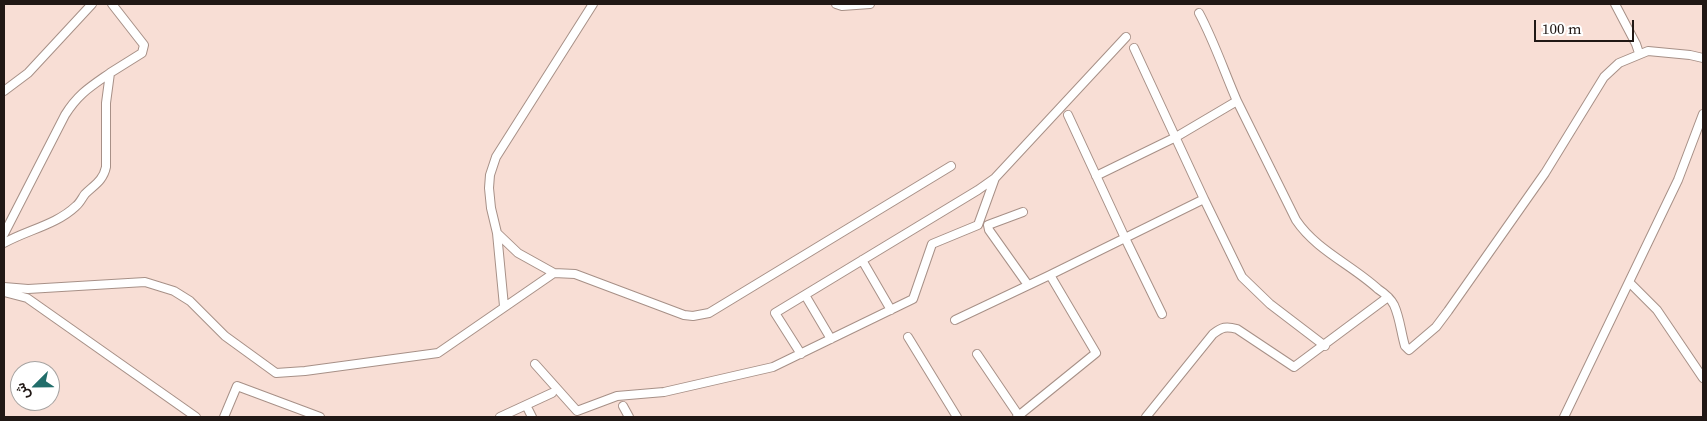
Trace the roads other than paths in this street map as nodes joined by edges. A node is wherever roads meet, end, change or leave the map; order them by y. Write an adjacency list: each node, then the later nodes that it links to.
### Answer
1 (92, 4): 13 (street)
2 (112, 4): 12 (street)
3 (593, 4): 23 (street)
4 (836, 4): 5 (street)
5 (870, 4)
6 (1615, 4): 10 (street)
7 (1199, 12): 14 (street)
8 (1126, 37): 20 (street)
9 (1134, 48): 17 (street)
10 (1639, 53): 11 (street); 35 (street)
11 (1703, 58)
12 (110, 73): 24 (street); 26 (street)
13 (4, 91)
14 (1238, 101): 17 (street); 35 (street)
15 (1703, 114): 30 (street)
16 (1068, 115): 19 (street)
17 (1176, 137): 19 (street); 21 (street)
18 (951, 166): 28 (street)
19 (1096, 176): 25 (street)
20 (995, 178): 27 (street); 37 (street)
21 (1204, 199): 25 (street); 42 (street)
22 (1022, 212): 31 (street)
23 (496, 233): 28 (street); 36 (street)
24 (4, 234)
25 (1125, 238): 29 (street); 38 (street)
26 (4, 243)
27 (862, 260): 34 (street); 37 (street)
28 (554, 272): 36 (street)
29 (1050, 275): 31 (street); 57 (street)
30 (1629, 282): 46 (street); 59 (street)
31 (1028, 285): 39 (street)
32 (4, 287): 36 (street)
33 (4, 292): 50 (street)
34 (805, 295): 41 (street); 43 (street)
35 (1388, 297): 42 (street)
36 (504, 306)
37 (891, 310): 41 (street)
38 (1162, 314)
39 (955, 320)
40 (908, 337): 56 (street)
41 (831, 339): 43 (street)
42 (1324, 346): 58 (street)
43 (800, 354): 45 (street)
44 (977, 354): 57 (street)
45 (535, 364)
46 (1703, 378)
47 (552, 393): 48 (street)
48 (526, 405): 53 (street); 54 (street)
49 (623, 406): 55 (street)
50 (196, 417)
51 (224, 417): 52 (street)
52 (320, 417)
53 (500, 417)
54 (532, 417)
55 (629, 417)
56 (957, 417)
57 (1018, 417)
58 (1146, 417)
59 (1564, 417)

